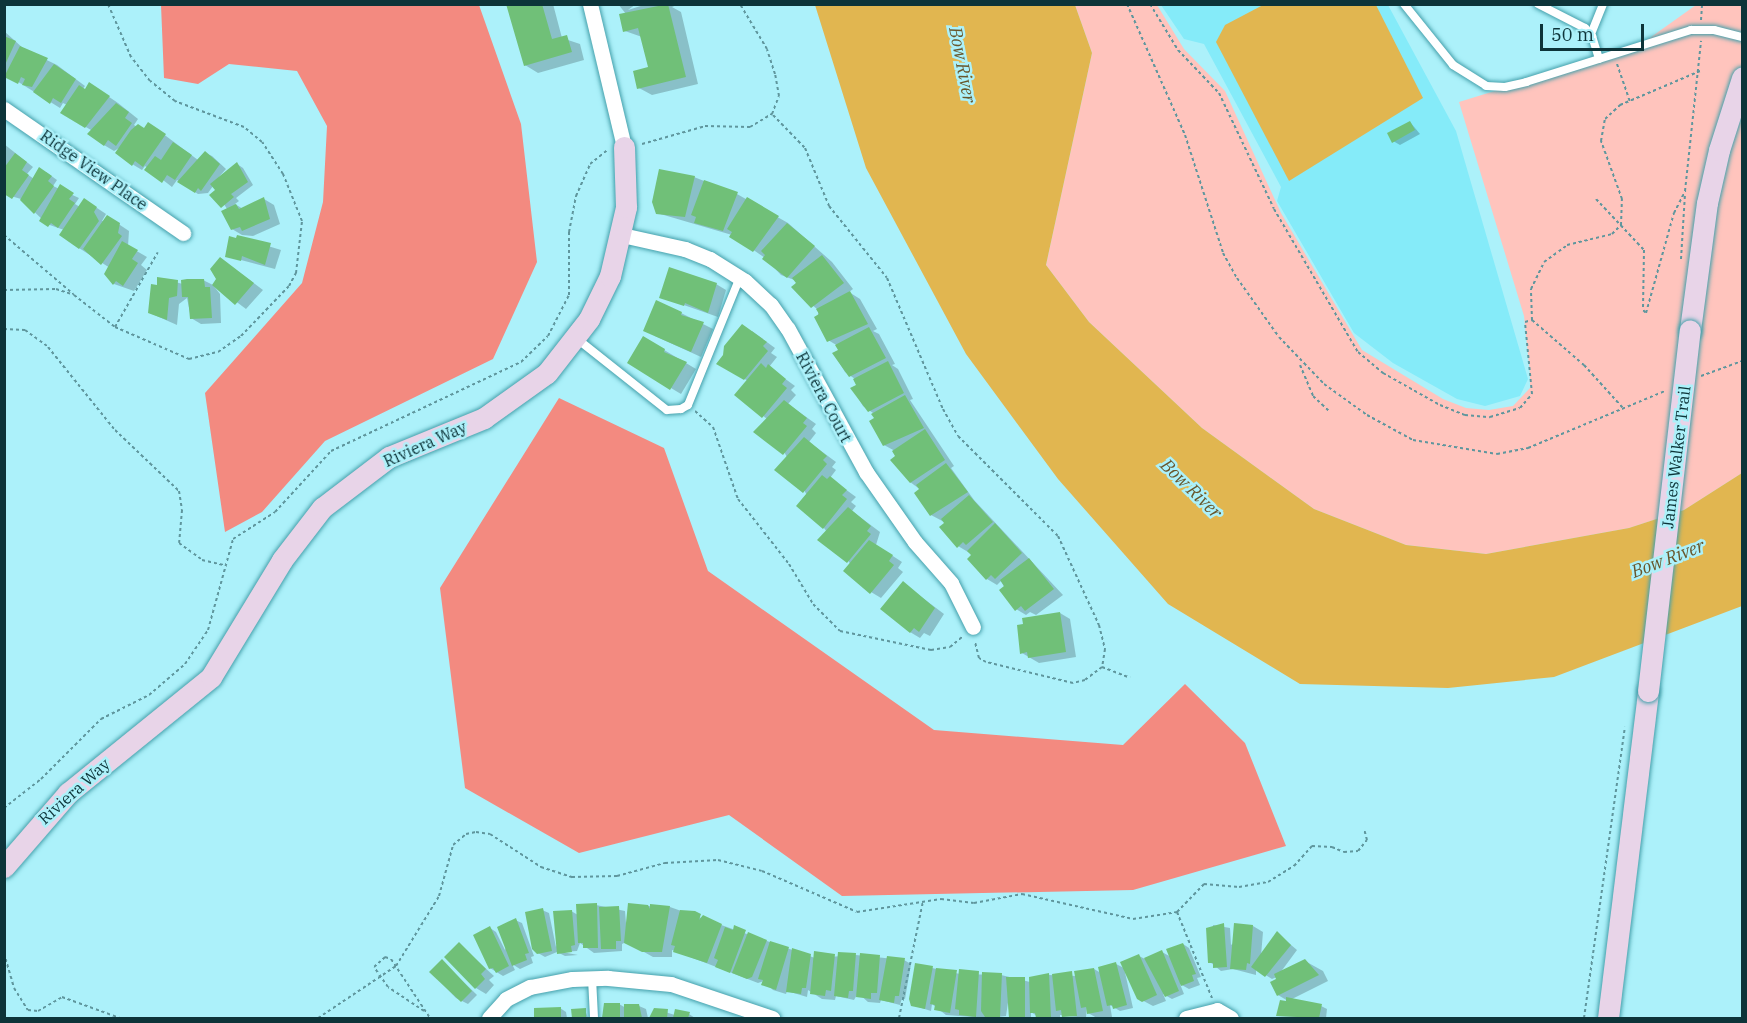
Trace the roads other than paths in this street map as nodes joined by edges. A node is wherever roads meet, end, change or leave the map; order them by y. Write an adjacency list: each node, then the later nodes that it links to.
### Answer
1 (590, 4): 10 (street, Riviera Way)
2 (1404, 4): 7 (lane)
3 (1538, 4): 5 (lane)
4 (1603, 4): 5 (lane)
5 (1591, 34): 7 (lane)
6 (1743, 36): 7 (lane)
7 (1599, 59)
8 (1743, 78): 23 (street, James Walker Trail, bridge)
9 (4, 109): 11 (street, Ridge View Place)
10 (633, 145): 12 (street, Riviera Way)
11 (183, 233)
12 (622, 235): 13 (street, Riviera Court); 14 (street, Riviera Way)
13 (740, 277): 14 (lane); 15 (street, Riviera Court)
14 (576, 338): 16 (street, Riviera Way)
15 (974, 627)
16 (4, 867)
17 (592, 978): 18 (street); 19 (lane); 20 (street)
18 (489, 1018)
19 (594, 1018)
20 (771, 1018)
21 (1186, 1018): 22 (street)
22 (1231, 1018)
23 (1608, 1018)

